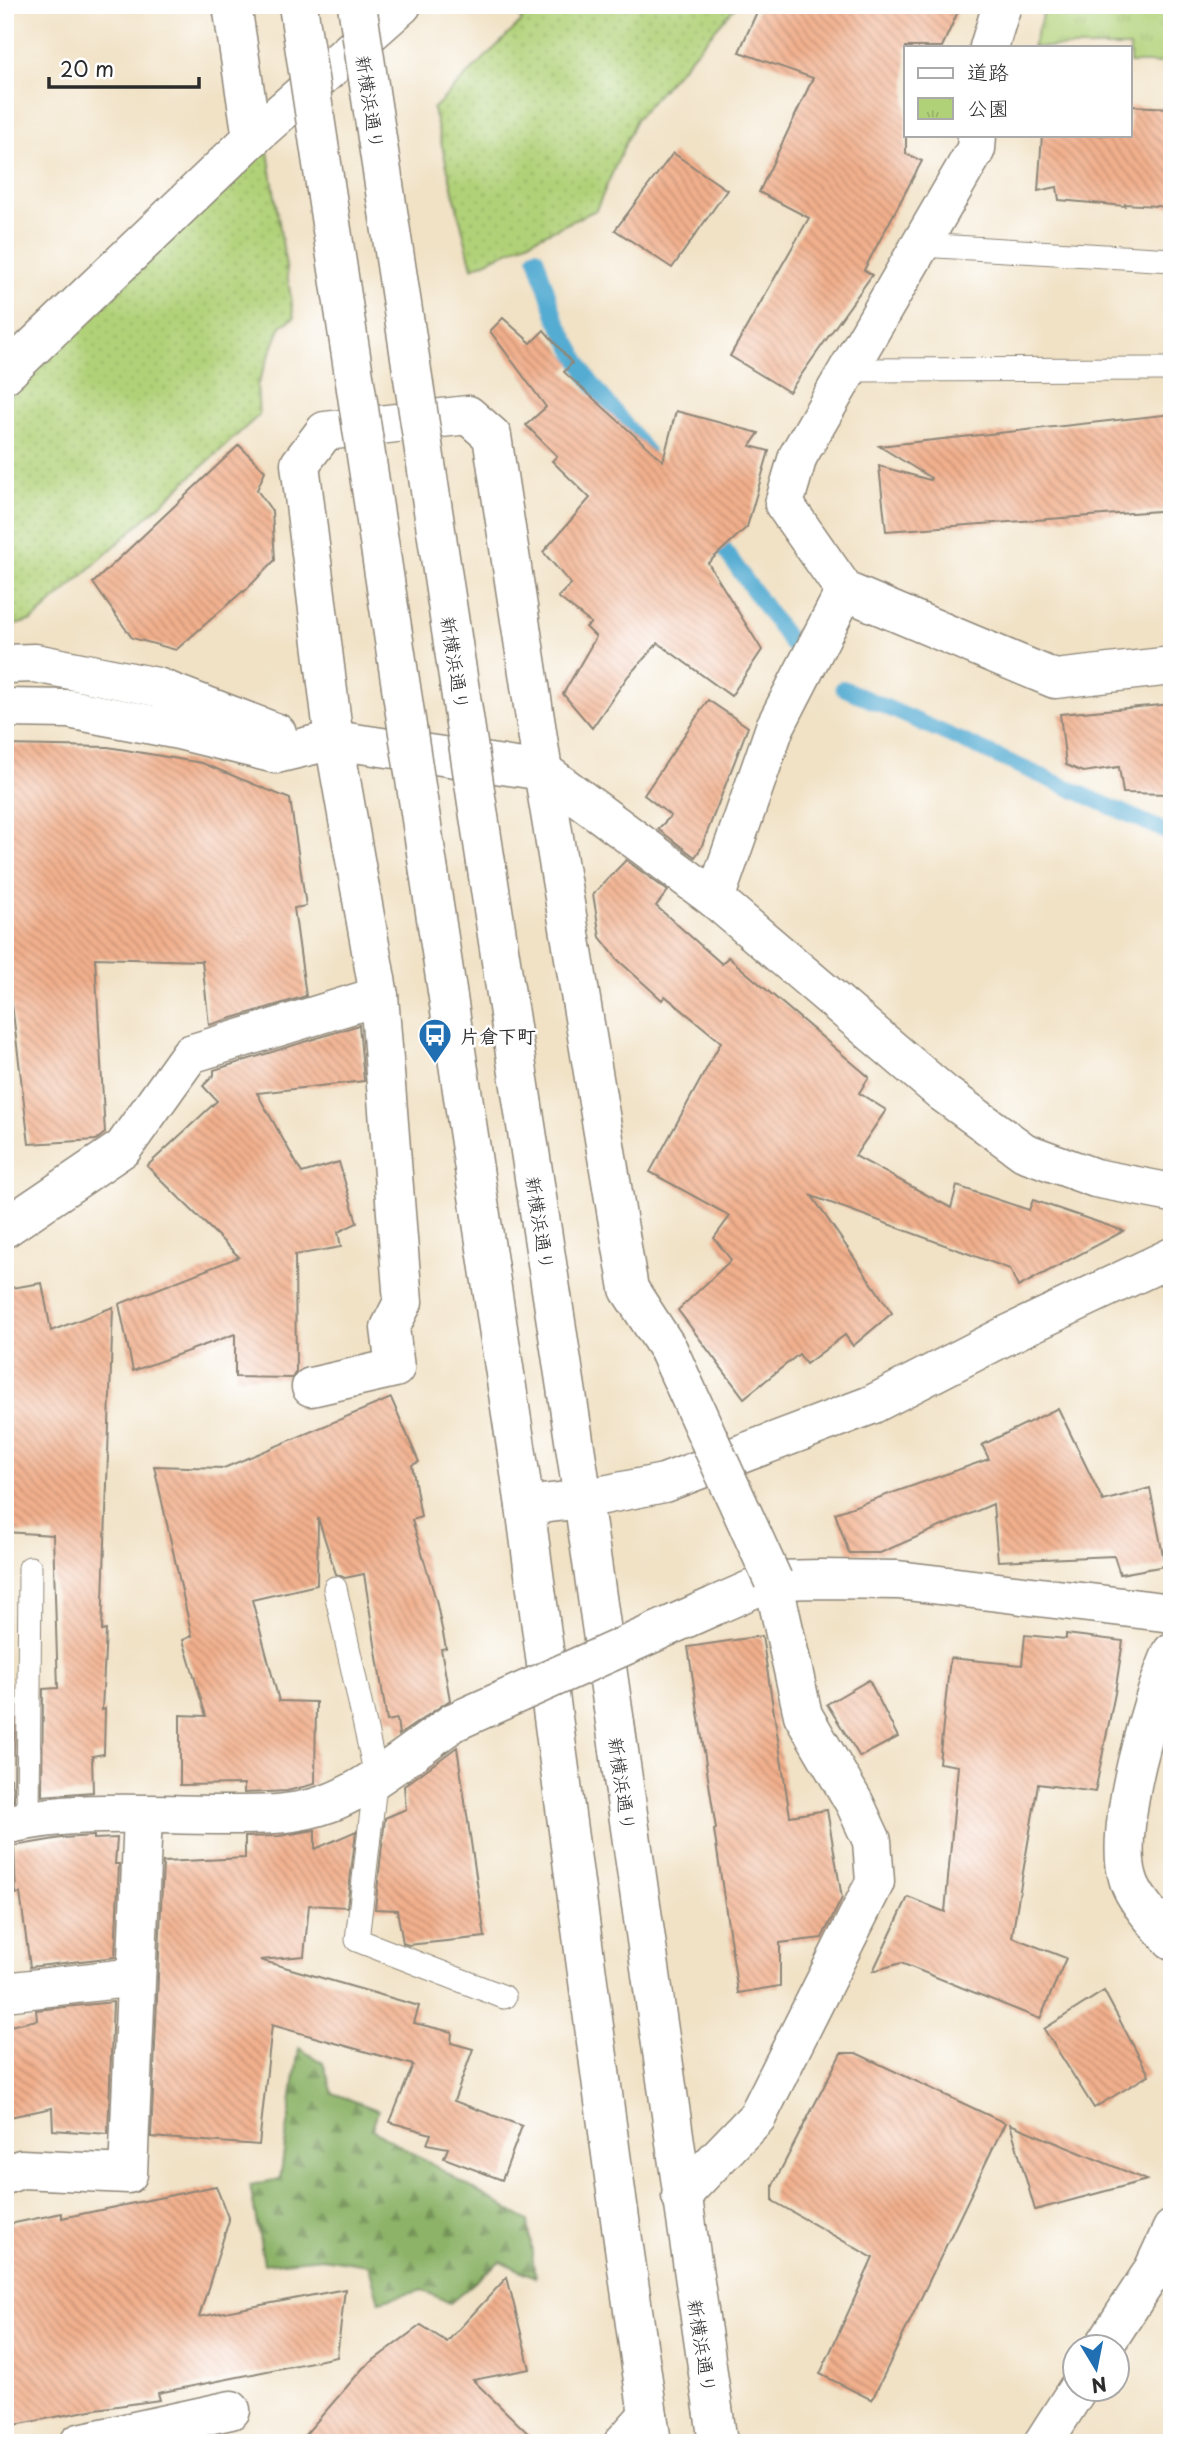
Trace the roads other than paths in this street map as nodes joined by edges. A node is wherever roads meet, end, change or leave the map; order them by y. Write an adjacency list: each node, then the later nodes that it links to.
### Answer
1 (232, 5): 8 (street)
2 (298, 5): 27 (street, bridge)
3 (357, 5): 26 (street, 新横浜通り, bridge)
4 (402, 5): 8 (street)
5 (1002, 5): 6 (street)
6 (989, 46)
7 (978, 136): 9 (street)
8 (252, 138): 13 (street)
9 (920, 245): 10 (lane); 12 (street)
10 (1172, 261)
11 (1172, 369): 12 (lane)
12 (848, 370): 14 (street)
13 (5, 374)
14 (845, 591): 16 (street); 20 (street)
15 (5, 664): 18 (street)
16 (1172, 666)
17 (5, 708): 18 (street)
18 (323, 743): 19 (street); 19 (street); 21 (street)
19 (543, 771): 20 (street); 29 (street, bridge)
20 (715, 899): 22 (street)
21 (379, 996): 23 (street); 25 (street)
22 (1172, 1193)
23 (5, 1228)
24 (1172, 1257): 26 (street)
25 (311, 1387)
26 (583, 1499): 27 (street); 41 (street, 新横浜通り)
27 (525, 1506): 46 (street)
28 (30, 1568): 35 (lane)
29 (773, 1580): 31 (street); 33 (street, bridge); 41 (street)
30 (335, 1588): 33 (lane)
31 (1172, 1614)
32 (1172, 1652): 36 (street)
33 (376, 1776): 34 (street); 39 (lane)
34 (143, 1816): 35 (street); 37 (street)
35 (16, 1823)
36 (1172, 1940)
37 (136, 1977): 38 (street); 40 (street)
38 (5, 1992)
39 (504, 1997)
40 (5, 2175)
41 (681, 2196): 49 (street, 新横浜通り)
42 (1172, 2229): 43 (street)
43 (1114, 2332)
44 (1070, 2402): 50 (street)
45 (209, 2423): 47 (street)
46 (650, 2429): 48 (street)
47 (79, 2443)
48 (623, 2443)
49 (718, 2443)
50 (1044, 2443)

